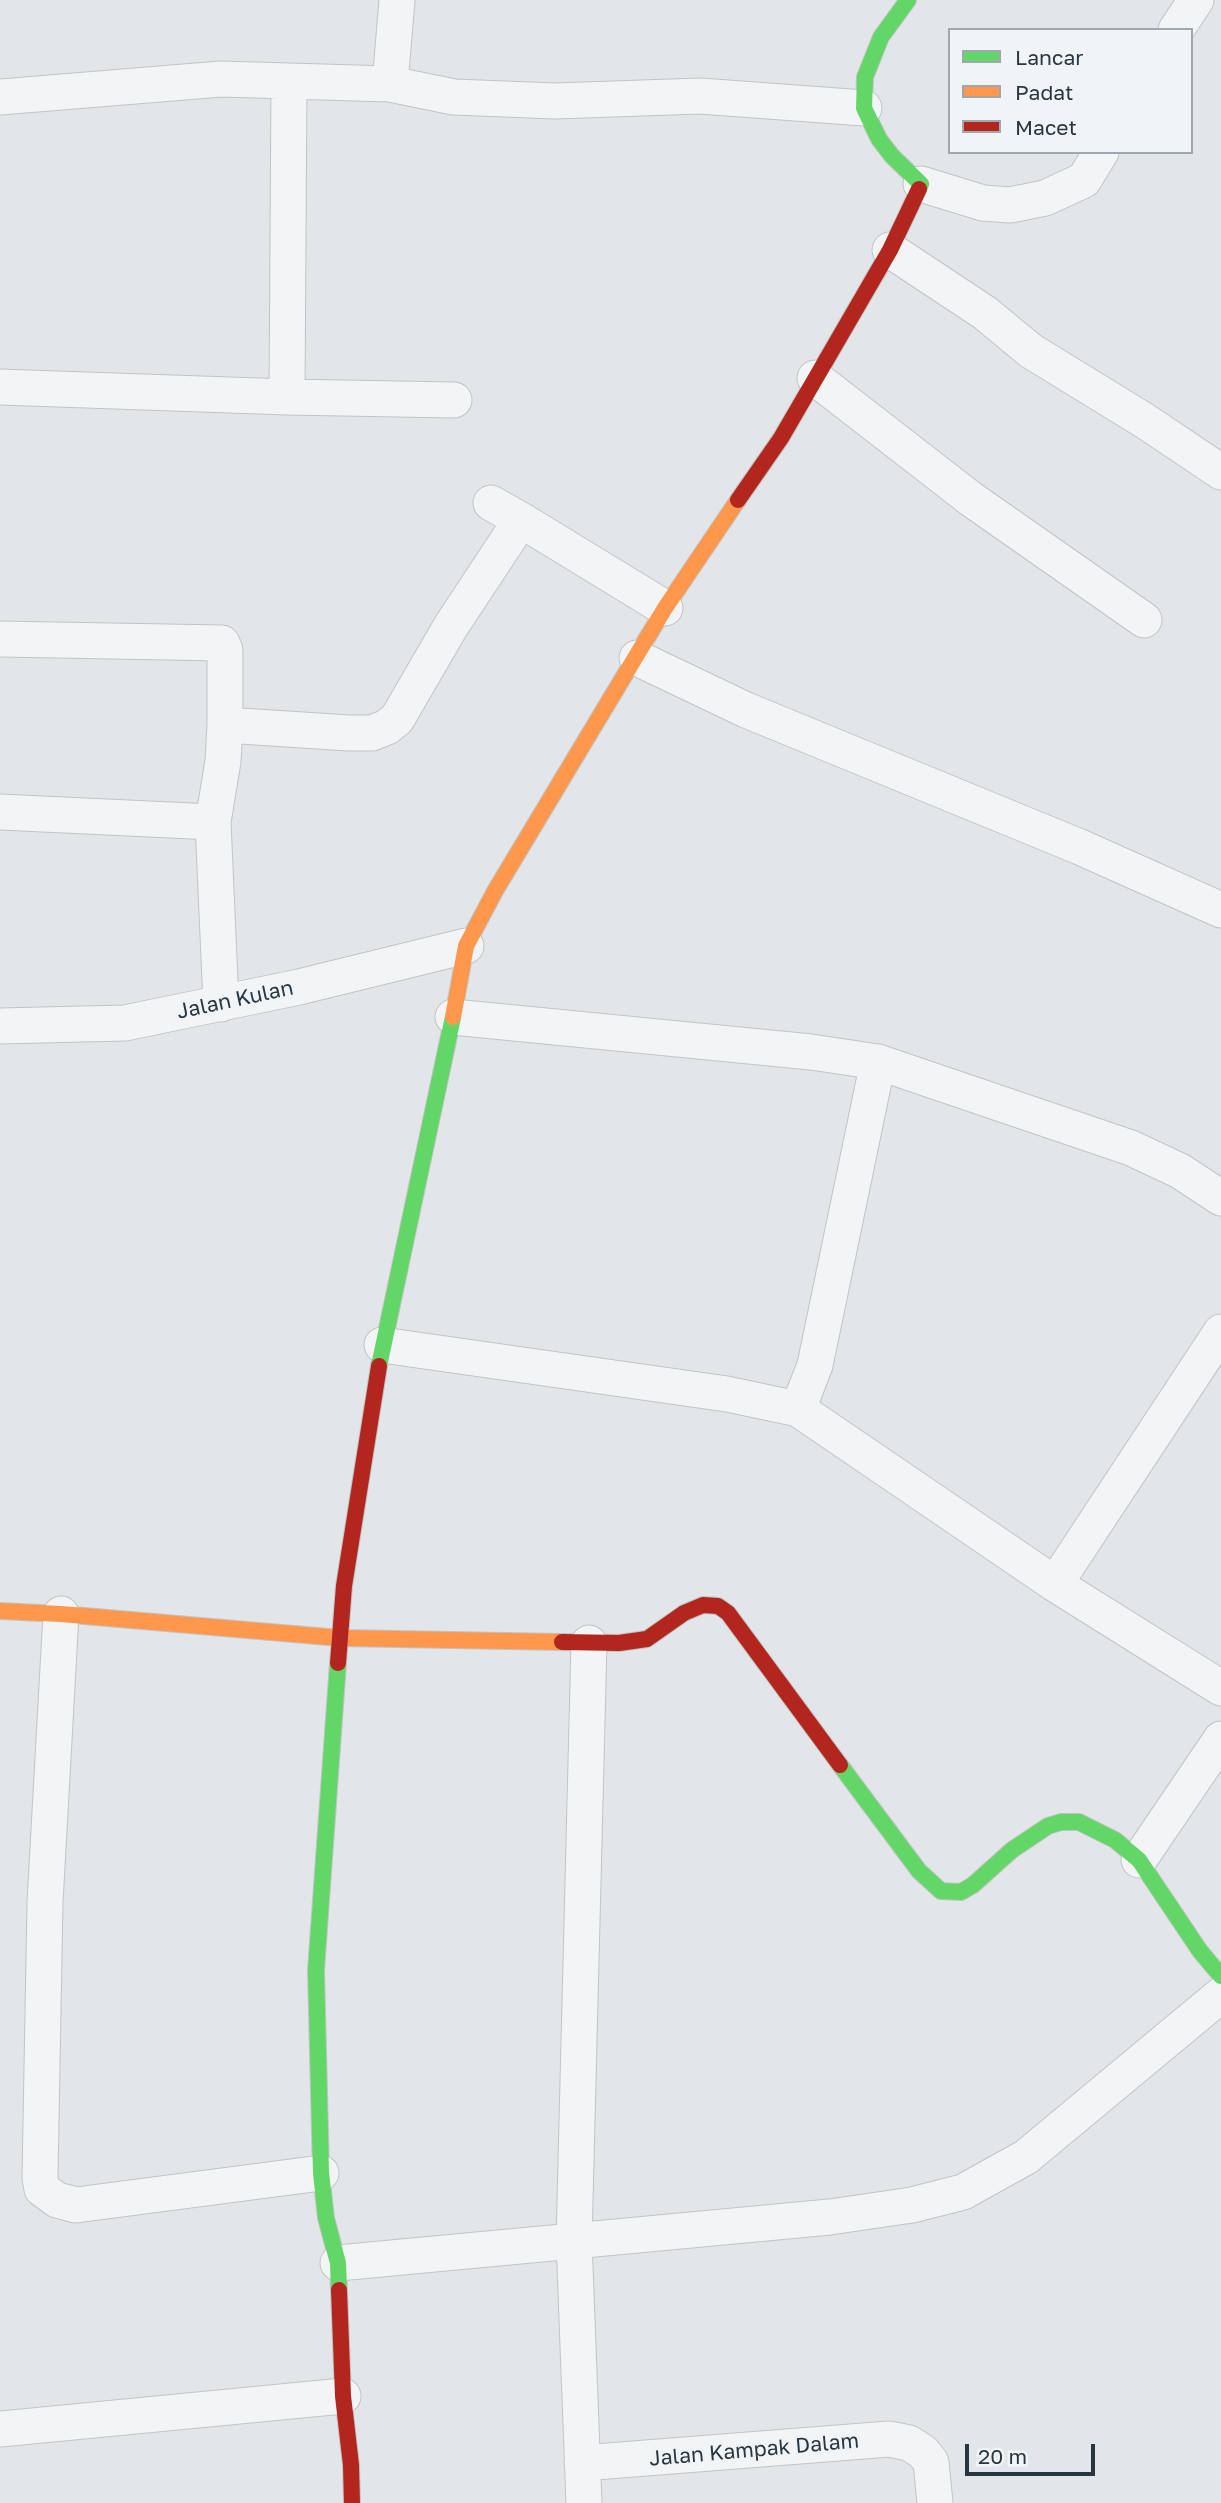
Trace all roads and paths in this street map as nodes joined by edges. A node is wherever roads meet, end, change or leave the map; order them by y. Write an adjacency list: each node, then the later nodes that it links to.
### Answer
1 (397, 0): 6 (street)
2 (908, 0): 8 (street)
3 (1196, 0): 4 (street)
4 (1177, 28)
5 (289, 81): 6 (street); 7 (street); 14 (street)
6 (390, 84): 8 (street)
7 (0, 97)
8 (864, 108): 10 (street)
9 (1100, 154): 10 (street)
10 (921, 184): 11 (street)
11 (890, 250): 12 (street); 16 (street)
12 (816, 378): 19 (street); 20 (street)
13 (0, 387): 14 (street)
14 (287, 397): 15 (street)
15 (454, 400)
16 (1221, 472)
17 (491, 503): 18 (street)
18 (520, 520): 19 (street); 23 (street)
19 (665, 608): 22 (street)
20 (1144, 620)
21 (0, 639): 23 (street)
22 (637, 658): 26 (street); 27 (street)
23 (225, 724): 25 (street)
24 (0, 812): 25 (street)
25 (213, 822): 28 (street)
26 (1221, 910)
27 (467, 946): 28 (street, Jalan Kulan); 29 (street)
28 (221, 1004): 30 (street, Jalan Kulan)
29 (453, 1017): 31 (street); 34 (street)
30 (0, 1026)
31 (878, 1062): 32 (street); 35 (street)
32 (1221, 1198)
33 (1221, 1332): 36 (street)
34 (382, 1345): 35 (street); 39 (street)
35 (798, 1409): 36 (street)
36 (1055, 1584): 41 (street)
37 (0, 1611): 38 (street)
38 (61, 1614): 39 (street); 46 (street)
39 (340, 1637): 40 (street); 46 (street)
40 (589, 1643): 43 (street); 47 (street)
41 (1221, 1688)
42 (1221, 1739): 43 (street)
43 (1139, 1860): 44 (street)
44 (1221, 1976)
45 (1221, 1995): 47 (street)
46 (321, 2173): 48 (street)
47 (574, 2241): 48 (street); 51 (street)
48 (338, 2263): 49 (street)
49 (343, 2396): 50 (street); 52 (street)
50 (0, 2429)
51 (582, 2463): 53 (street); 54 (street, Jalan Kampak Dalam)
52 (352, 2503)
53 (584, 2503)
54 (935, 2503)

